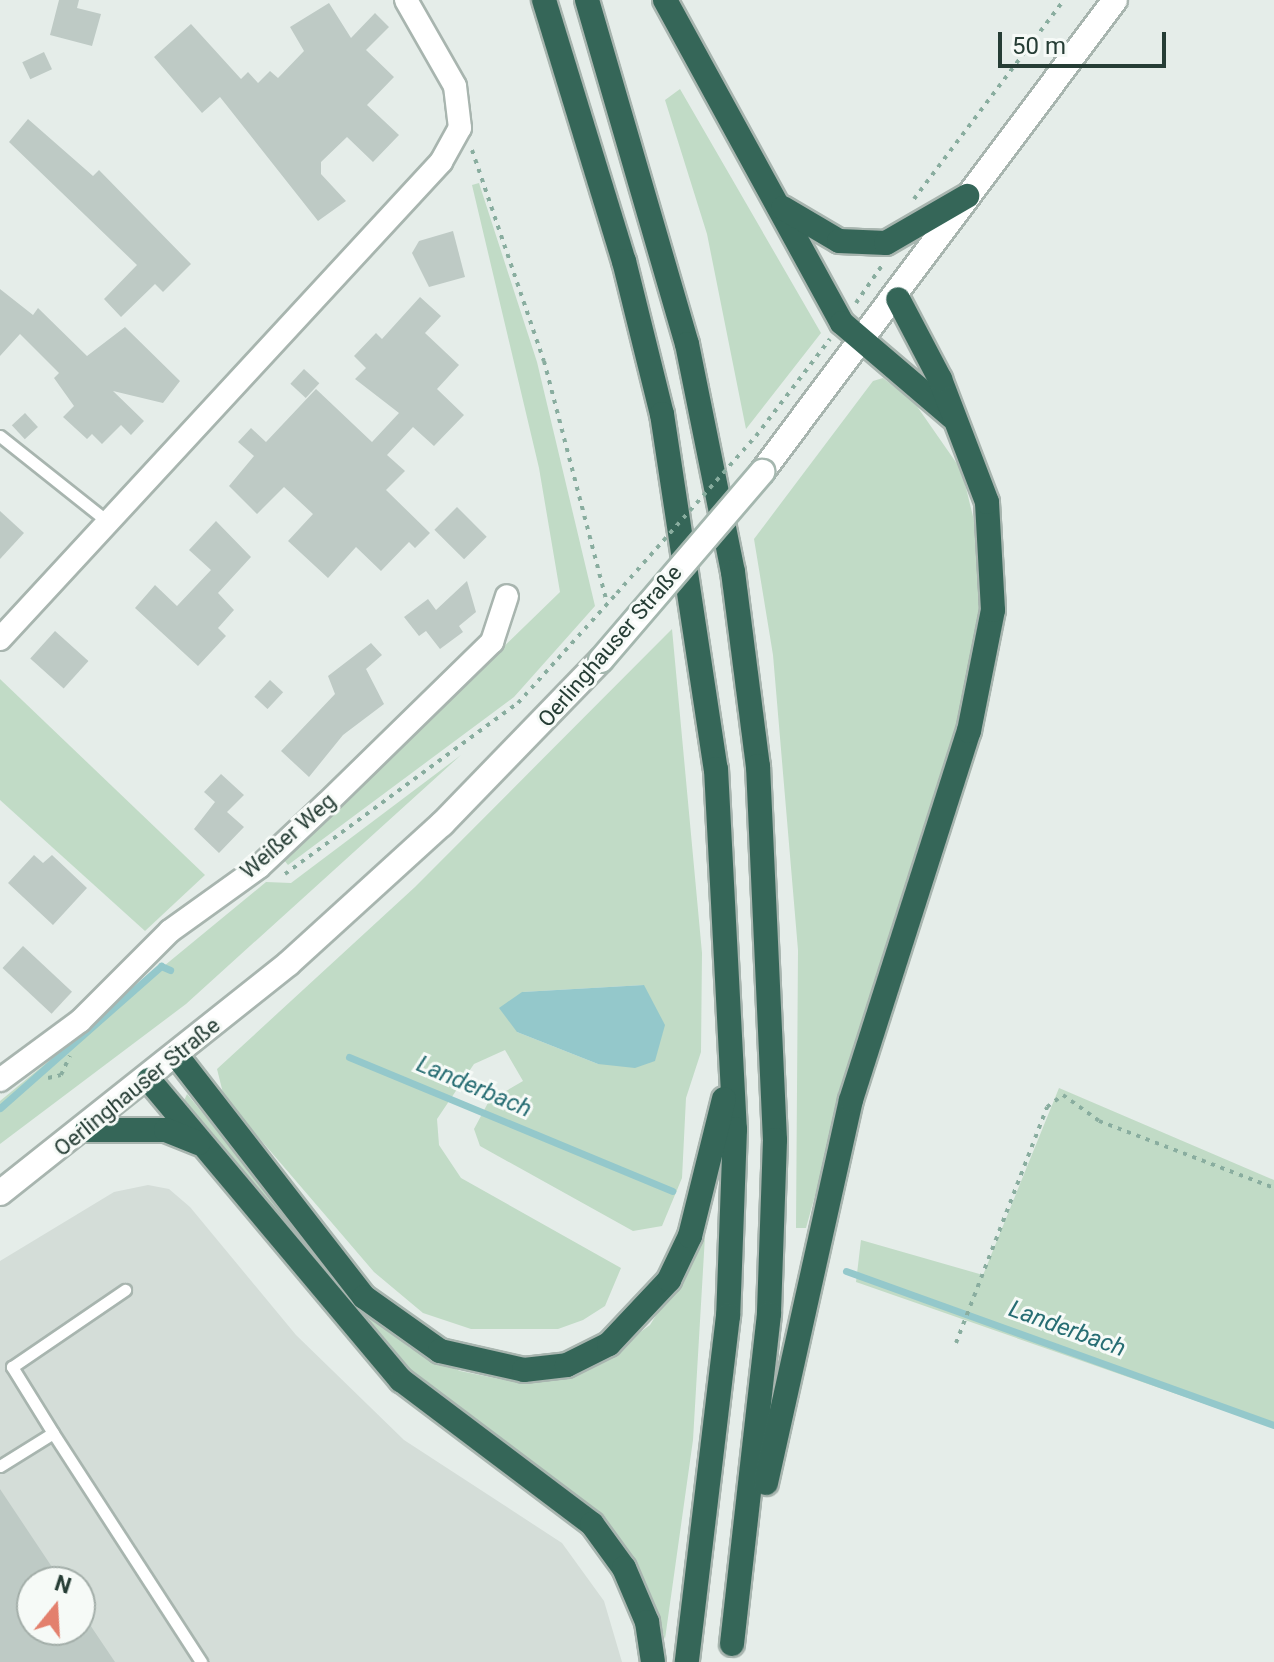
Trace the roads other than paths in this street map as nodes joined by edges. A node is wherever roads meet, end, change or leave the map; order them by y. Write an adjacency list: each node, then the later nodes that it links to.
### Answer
1 (406, 0): 12 (street)
2 (544, 0): 15 (highway)
3 (587, 0): 25 (highway)
4 (665, 0): 7 (highway)
5 (1115, 0): 6 (main road, Oerlinghauser Straße)
6 (967, 196): 7 (highway); 8 (main road, Oerlinghauser Straße)
7 (774, 201): 9 (highway)
8 (898, 299): 9 (main road, Oerlinghauser Straße); 10 (highway)
9 (863, 346): 10 (highway); 16 (main road, Oerlinghauser Straße, bridge)
10 (952, 417): 25 (highway)
11 (0, 436): 12 (lane)
12 (108, 522): 14 (street)
13 (507, 596): 17 (street, Weißer Weg)
14 (0, 639)
15 (734, 1050): 16 (highway); 28 (highway)
16 (177, 1056): 18 (main road, Oerlinghauser Straße)
17 (0, 1080)
18 (149, 1080): 19 (main road, Oerlinghauser Straße); 20 (highway)
19 (87, 1130): 20 (highway); 21 (main road, Oerlinghauser Straße)
20 (205, 1147): 27 (highway)
21 (0, 1193)
22 (125, 1290): 23 (lane)
23 (53, 1433): 24 (lane); 26 (lane)
24 (0, 1466)
25 (730, 1653)
26 (201, 1662)
27 (653, 1662)
28 (687, 1662)

